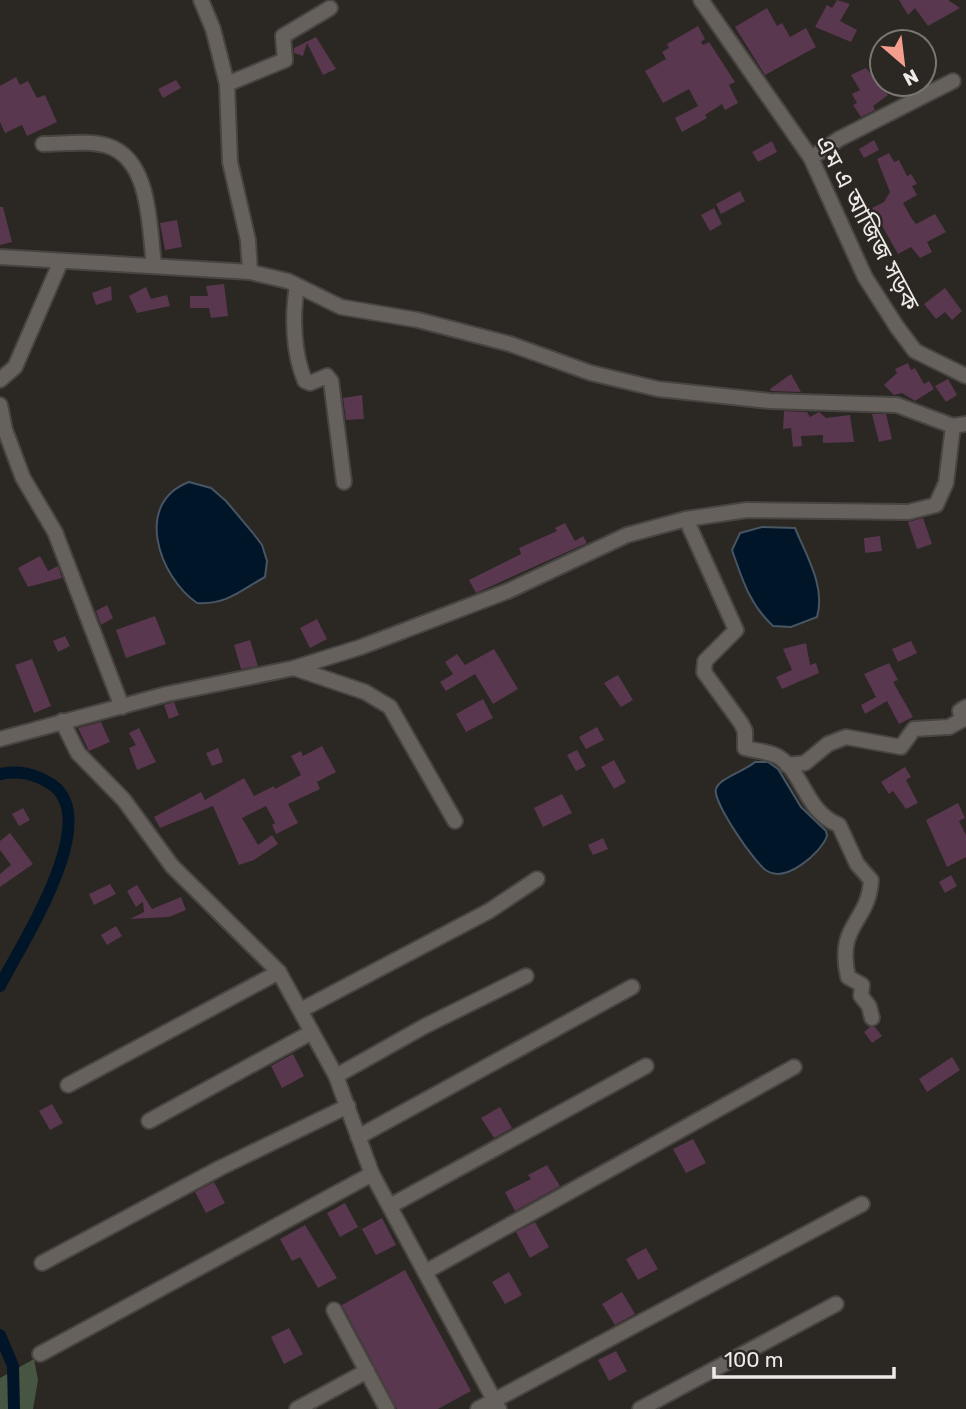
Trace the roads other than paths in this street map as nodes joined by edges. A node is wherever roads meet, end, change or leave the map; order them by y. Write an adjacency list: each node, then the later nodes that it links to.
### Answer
1 (201, 0): 5 (street)
2 (701, 0): 7 (street, এম এ আজিজ সড়ক)
3 (330, 8): 5 (street)
4 (953, 82): 7 (street)
5 (227, 84): 11 (street)
6 (43, 144): 10 (street)
7 (811, 158): 13 (street, এম এ আজিজ সড়ক)
8 (0, 257): 9 (street)
9 (61, 261): 10 (street); 14 (street)
10 (155, 265): 11 (street)
11 (250, 272): 12 (street)
12 (297, 286): 16 (street); 17 (street)
13 (966, 376)
14 (0, 380)
15 (0, 405): 20 (street)
16 (959, 425): 18 (street)
17 (344, 482)
18 (686, 519): 19 (street); 24 (street)
19 (294, 668): 20 (street); 25 (street)
20 (122, 707): 22 (street)
21 (966, 707): 24 (street)
22 (62, 721): 23 (street); 27 (street)
23 (0, 739)
24 (787, 765): 31 (street)
25 (455, 821)
26 (537, 879): 30 (street)
27 (279, 972): 30 (street); 36 (street)
28 (526, 976): 35 (street)
29 (632, 987): 39 (street)
30 (301, 1010): 32 (street)
31 (872, 1018)
32 (312, 1032): 35 (street); 38 (street)
33 (646, 1066): 42 (street)
34 (793, 1068): 44 (street)
35 (336, 1076): 37 (street)
36 (68, 1085)
37 (348, 1106): 39 (street); 43 (street)
38 (149, 1121)
39 (358, 1137): 40 (street)
40 (372, 1174): 42 (street); 47 (street)
41 (862, 1204): 49 (street)
42 (390, 1206): 44 (street)
43 (42, 1263)
44 (425, 1272): 49 (street)
45 (836, 1304): 53 (street)
46 (334, 1310): 48 (street)
47 (40, 1354)
48 (366, 1371): 50 (street); 51 (street)
49 (496, 1405): 52 (street)
50 (297, 1409)
51 (387, 1409)
52 (478, 1409)
53 (640, 1409)

